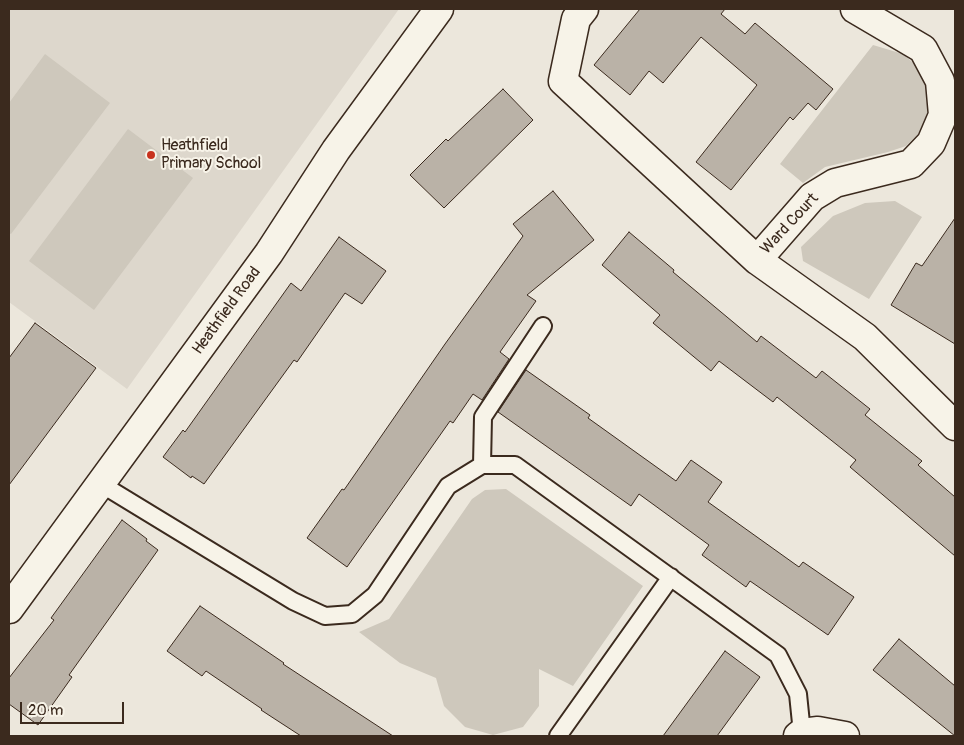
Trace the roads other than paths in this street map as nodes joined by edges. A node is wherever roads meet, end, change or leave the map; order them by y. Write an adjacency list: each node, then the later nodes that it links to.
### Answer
1 (439, 9): 8 (street, Heathfield Road)
2 (584, 9): 4 (street, Ward Court)
3 (855, 9): 4 (street, Ward Court)
4 (757, 260): 6 (street, Ward Court)
5 (544, 326): 7 (lane)
6 (955, 426)
7 (482, 465): 8 (lane); 9 (lane)
8 (101, 484): 10 (street, Heathfield Road)
9 (671, 577): 11 (lane); 12 (lane)
10 (9, 610)
11 (800, 734): 13 (street)
12 (558, 736)
13 (845, 736)

